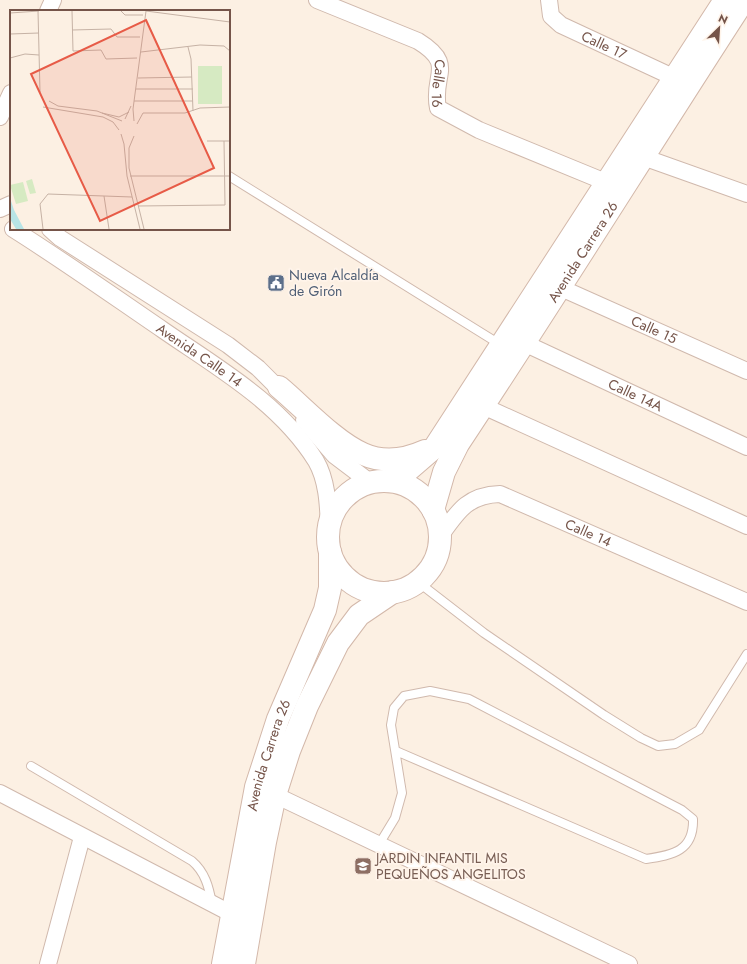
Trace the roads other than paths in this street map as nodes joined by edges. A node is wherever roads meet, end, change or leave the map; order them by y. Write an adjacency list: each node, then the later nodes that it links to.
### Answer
1 (52, 0): 6 (street)
2 (316, 0): 14 (street, Calle 16)
3 (549, 0): 7 (street, Calle 17)
4 (725, 0): 7 (main road, Avenida Carrera 26)
5 (744, 0): 12 (main road, Avenida Carrera 26)
6 (48, 10)
7 (675, 78): 14 (main road, Avenida Carrera 26)
8 (10, 94): 9 (street)
9 (0, 117)
10 (0, 121): 11 (street)
11 (10, 126)
12 (643, 157): 15 (street); 22 (main road, Avenida Carrera 26)
13 (230, 177): 24 (lane)
14 (608, 183): 24 (main road, Avenida Carrera 26)
15 (747, 194)
16 (10, 204): 17 (street)
17 (0, 209)
18 (0, 222): 19 (street, Avenida Calle 14)
19 (10, 227)
20 (15, 230): 32 (street, Avenida Calle 14)
21 (51, 230): 26 (street, Avenida Calle 14)
22 (561, 288): 23 (main road, Avenida Carrera 26); 25 (street, Calle 15)
23 (524, 344): 27 (main road, Avenida Carrera 26); 29 (street, Calle 14A)
24 (502, 345): 28 (main road, Avenida Carrera 26)
25 (747, 370)
26 (279, 387): 28 (main road); 30 (street, Avenida Calle 14)
27 (483, 406): 31 (main road, Avenida Carrera 26); 33 (street)
28 (435, 447): 30 (main road, Avenida Carrera 26)
29 (747, 447)
30 (380, 482): 31 (main road); 32 (main road)
31 (433, 510): 34 (main road)
32 (329, 526): 35 (main road)
33 (747, 526)
34 (441, 535): 36 (main road); 38 (street, Calle 14)
35 (330, 552): 37 (main road); 47 (main road, Avenida Carrera 26)
36 (418, 582): 37 (main road); 39 (lane)
37 (393, 592): 43 (main road, Avenida Carrera 26)
38 (747, 602)
39 (747, 654)
40 (396, 751): 40 (lane); 45 (lane)
41 (31, 766): 46 (lane)
42 (0, 793): 44 (street)
43 (275, 796): 45 (street); 50 (main road, Avenida Carrera 26)
44 (82, 837): 46 (street); 48 (street)
45 (378, 846): 51 (street)
46 (212, 904): 47 (street)
47 (232, 914): 49 (main road, Avenida Carrera 26)
48 (48, 964)
49 (223, 964)
50 (244, 964)
51 (629, 964)

